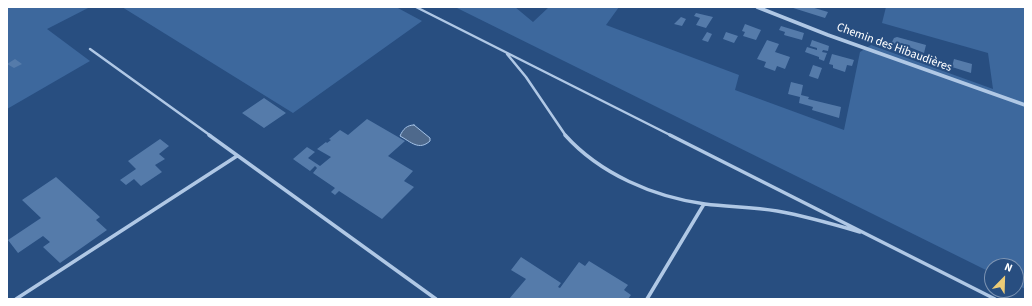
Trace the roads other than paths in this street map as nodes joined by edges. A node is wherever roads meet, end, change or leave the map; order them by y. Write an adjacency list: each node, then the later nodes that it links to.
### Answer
1 (416, 7): 4 (lane)
2 (757, 7): 5 (street, Chemin des Hibaudières)
3 (90, 49): 6 (lane)
4 (506, 52): 7 (lane); 8 (lane)
5 (1025, 105)
6 (238, 156): 9 (lane); 10 (lane)
7 (704, 204): 8 (lane); 11 (lane)
8 (866, 234): 12 (lane)
9 (16, 299)
10 (436, 299)
11 (647, 299)
12 (995, 299)

